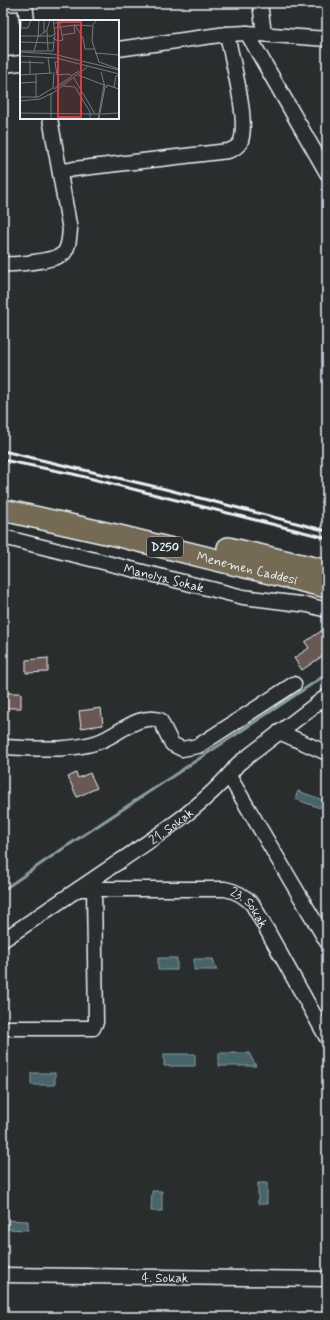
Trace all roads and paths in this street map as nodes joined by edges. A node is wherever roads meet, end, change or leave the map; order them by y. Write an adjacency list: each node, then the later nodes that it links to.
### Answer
1 (21, 3): 4 (street)
2 (25, 3): 5 (street)
3 (260, 3): 8 (street)
4 (3, 4)
5 (27, 20)
6 (247, 33): 7 (street); 8 (street); 15 (street)
7 (227, 34): 10 (street); 14 (street)
8 (264, 34): 9 (street)
9 (327, 39)
10 (119, 49)
11 (20, 63): 12 (street)
12 (3, 65)
13 (50, 119): 14 (street)
14 (60, 172): 16 (street)
15 (327, 173)
16 (3, 264)
17 (3, 496): 20 (highway, Menemen Caddesi / D250)
18 (3, 510): 21 (highway, Menemen Caddesi / D250)
19 (3, 537): 22 (street, Manolya Sokak)
20 (327, 571)
21 (327, 587)
22 (327, 610)
23 (294, 684): 26 (street)
24 (327, 696): 25 (street, 21. Sokak)
25 (279, 732): 27 (street); 28 (street, 21. Sokak)
26 (3, 747)
27 (327, 753)
28 (229, 776): 29 (street, 21. Sokak); 32 (street)
29 (79, 889): 30 (street, 23. Sokak); 31 (street, 21. Sokak)
30 (94, 889): 33 (street); 34 (street, 23. Sokak)
31 (3, 940)
32 (327, 942)
33 (3, 1028)
34 (327, 1038)
35 (3, 1275): 36 (street, 4. Sokak)
36 (327, 1279)

